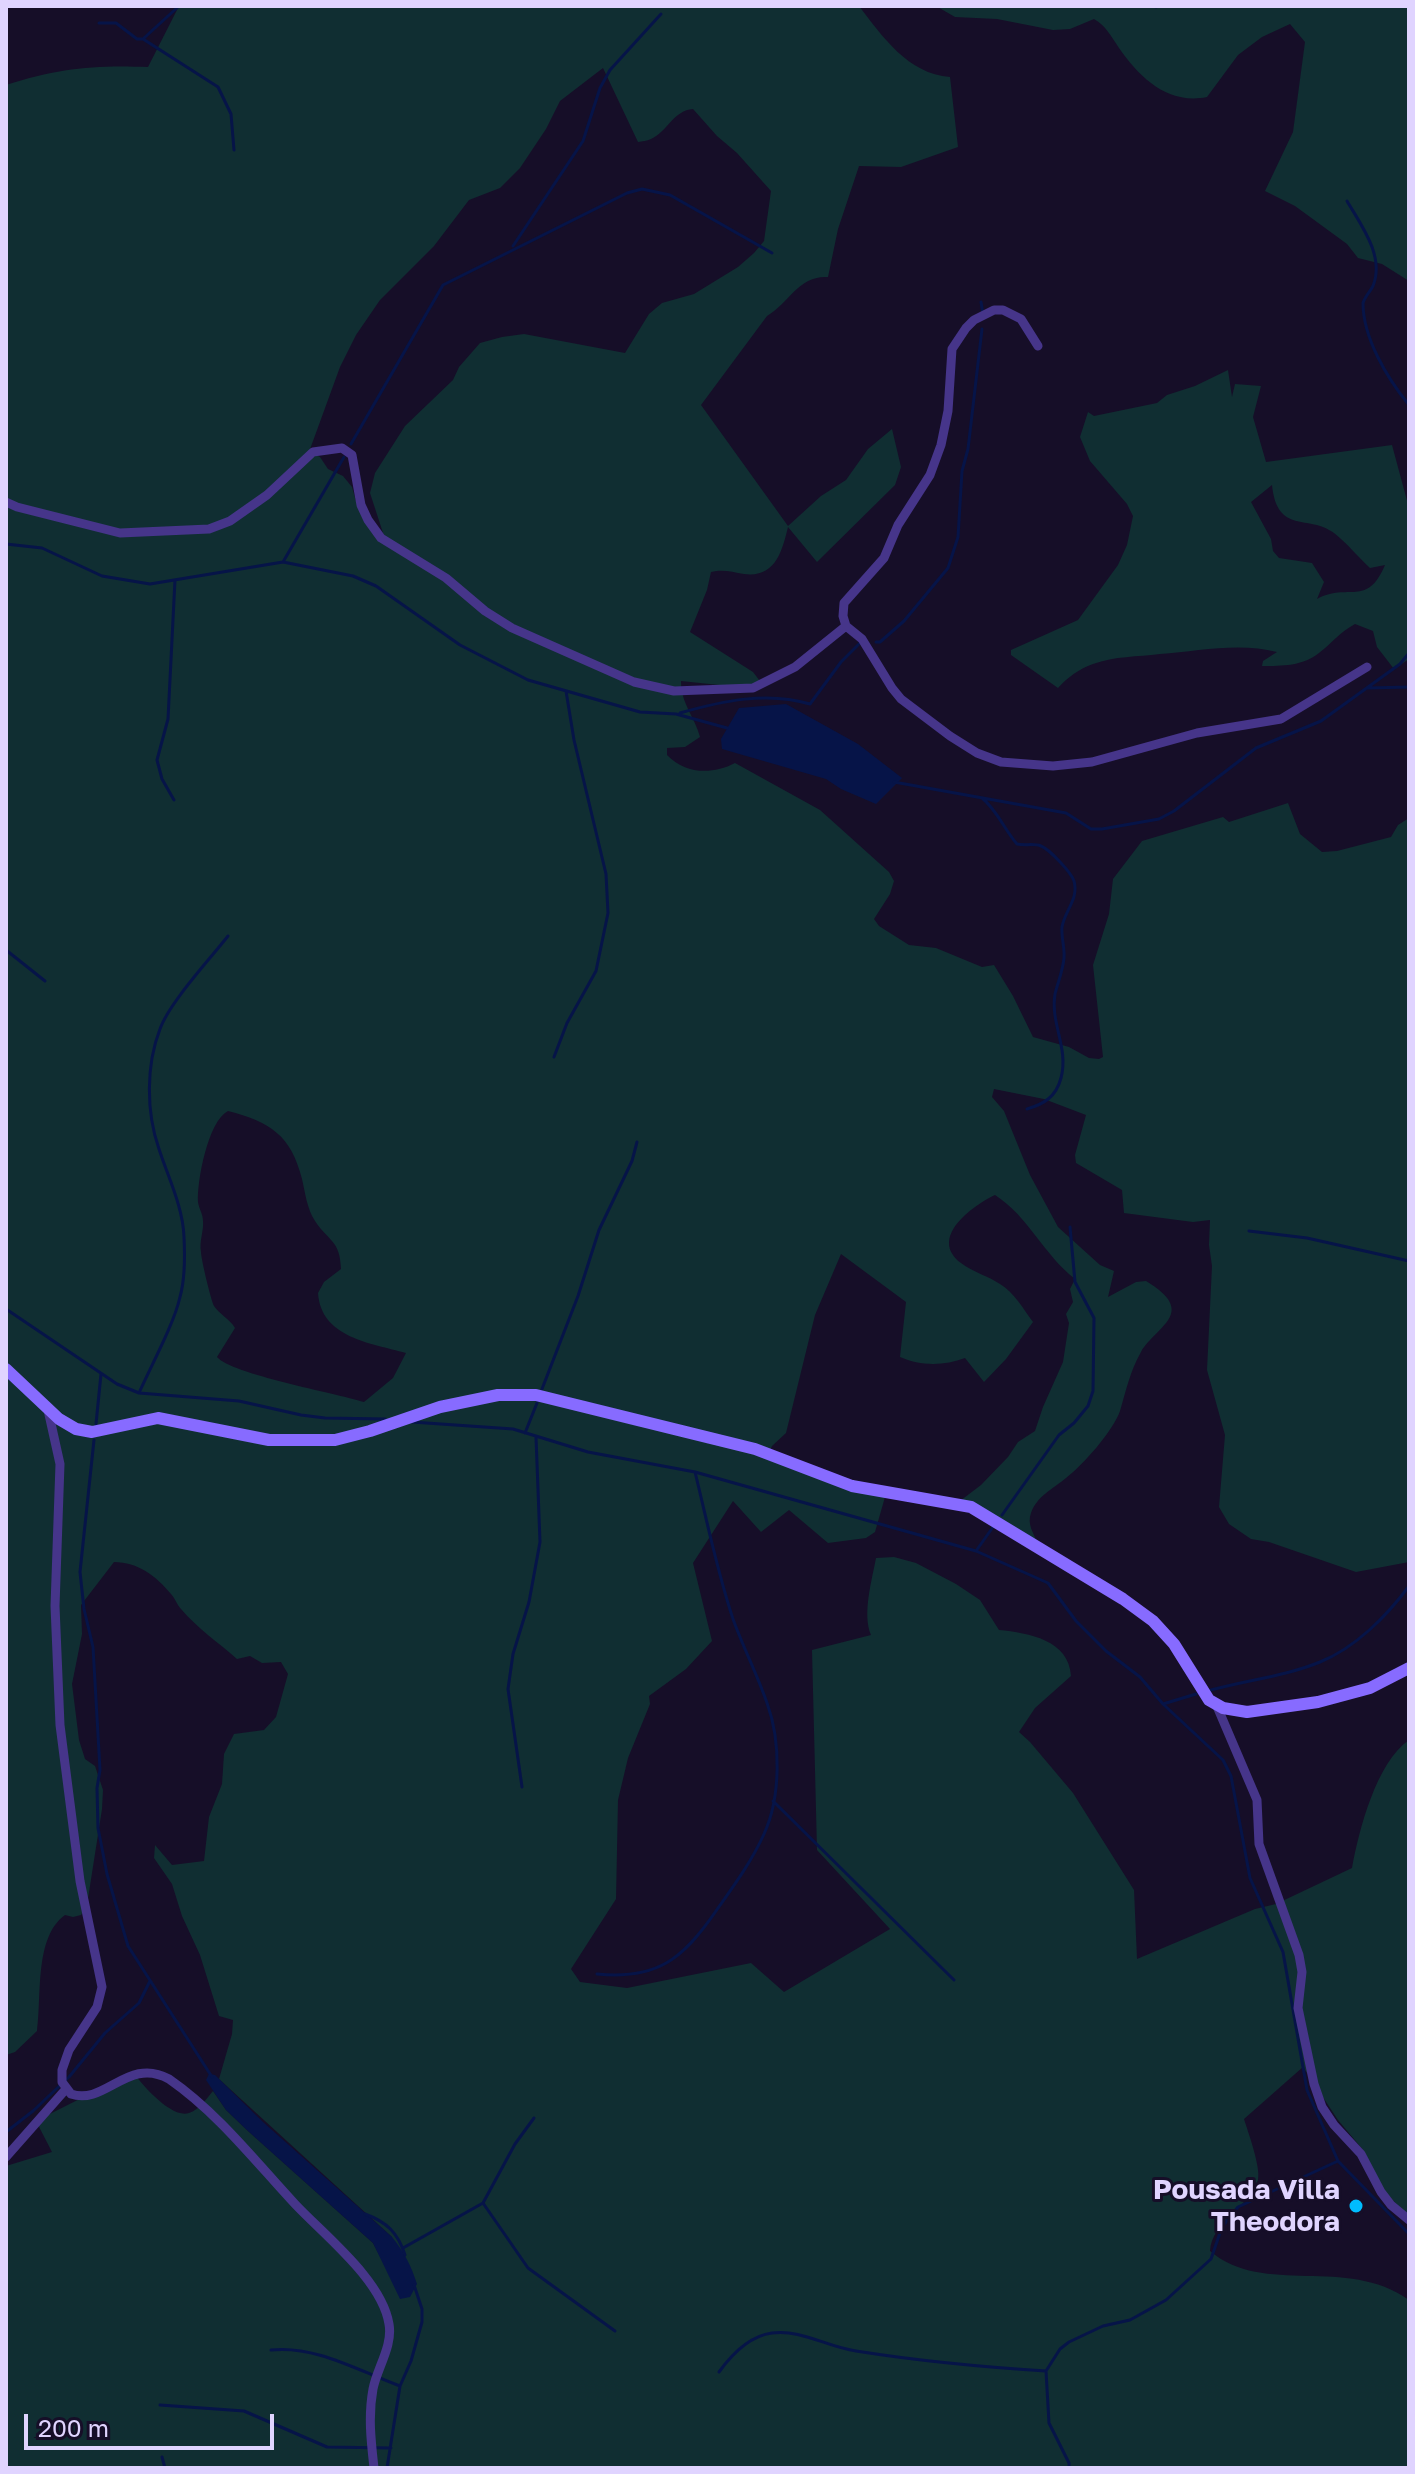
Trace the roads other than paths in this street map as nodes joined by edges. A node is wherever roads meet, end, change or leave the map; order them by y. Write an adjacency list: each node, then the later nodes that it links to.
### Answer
1 (1038, 346): 3 (street)
2 (6, 502): 3 (street)
3 (846, 626): 4 (street)
4 (1367, 667)
5 (6, 1369): 6 (street)
6 (48, 1410): 8 (street); 9 (street)
7 (1409, 1668): 8 (street)
8 (1216, 1704): 11 (street)
9 (66, 2089): 10 (street); 12 (street)
10 (6, 2157)
11 (1409, 2220)
12 (374, 2468)

